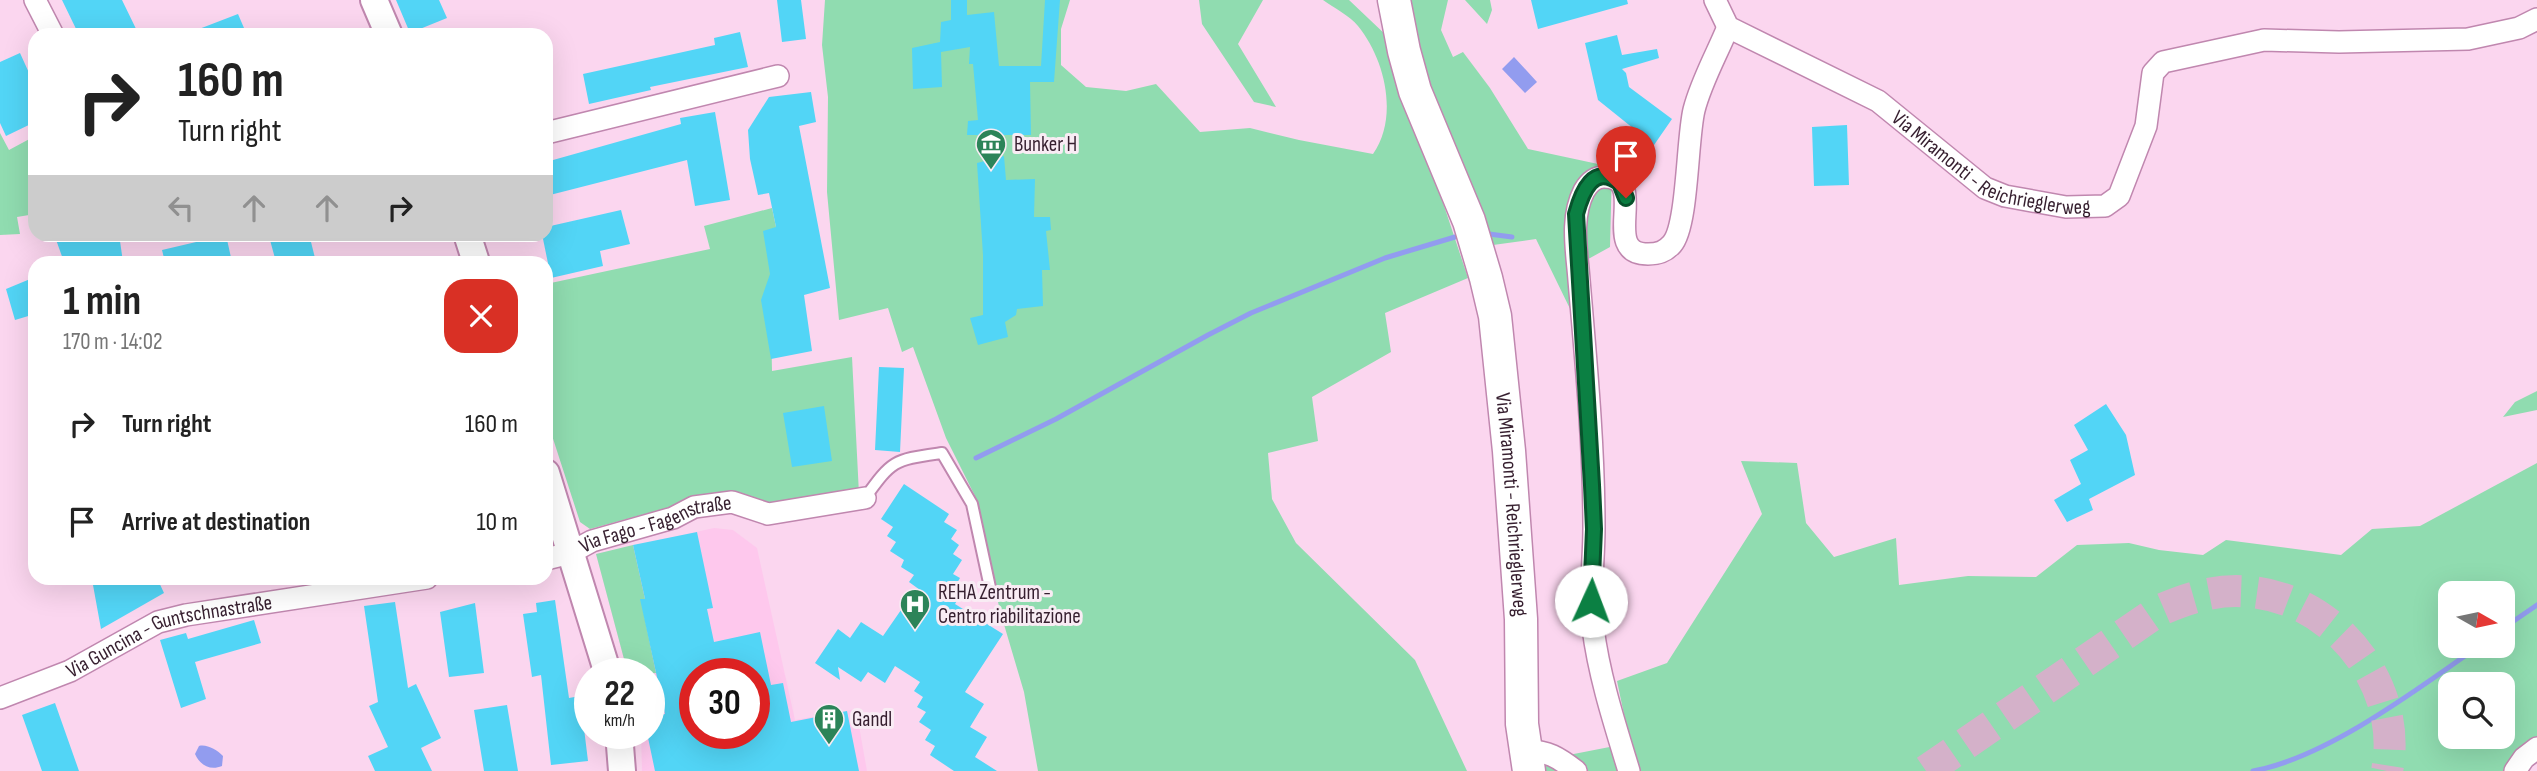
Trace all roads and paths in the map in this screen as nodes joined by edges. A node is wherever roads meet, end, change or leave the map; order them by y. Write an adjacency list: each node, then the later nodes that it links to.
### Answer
1 (35, 0): 7 (street)
2 (374, 0): 8 (street)
3 (1394, 0): 20 (main road, Via Miramonti - Reichrieglerweg)
4 (1715, 0): 6 (street)
5 (2537, 19): 6 (street, Via Miramonti - Reichrieglerweg)
6 (1728, 27): 23 (street)
7 (49, 28)
8 (383, 28)
9 (778, 76): 10 (street)
10 (553, 131)
11 (865, 498): 13 (street, Via Fago - Fagenstraße); 15 (lane)
12 (553, 521): 13 (street, Via Fago - Fagenstraße)
13 (558, 556): 16 (street, Via Fago - Fagenstraße)
14 (380, 585): 17 (street, Via Guncina - Guntschnastraße)
15 (991, 592)
16 (601, 658)
17 (0, 698)
18 (2537, 748): 24 (street)
19 (620, 749): 21 (street)
20 (1528, 761): 22 (street)
21 (622, 771)
22 (1576, 771)
23 (1629, 771)
24 (2515, 771)

